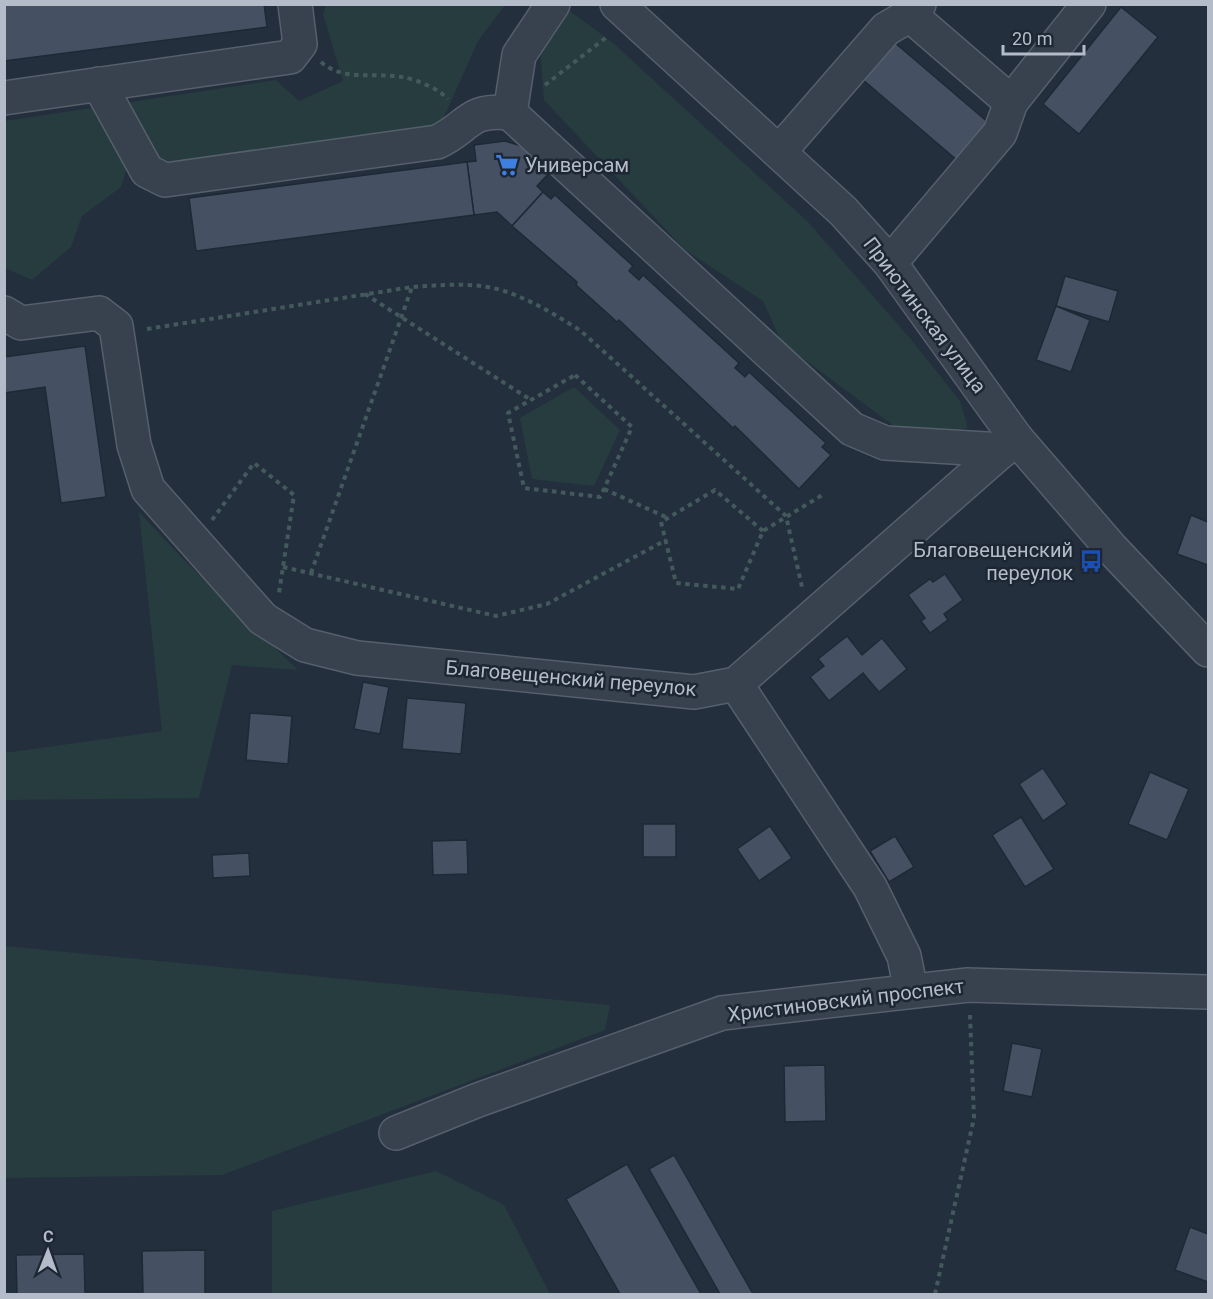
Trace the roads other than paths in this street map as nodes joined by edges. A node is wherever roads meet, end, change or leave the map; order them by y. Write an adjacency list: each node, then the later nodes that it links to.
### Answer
1 (295, 4): 6 (street)
2 (553, 4): 9 (street)
3 (616, 4): 10 (street, Приютинская улица)
4 (1089, 4): 8 (street)
5 (915, 10): 8 (street); 10 (street)
6 (99, 84): 7 (street); 9 (street)
7 (4, 98)
8 (1011, 102): 11 (street)
9 (510, 114): 13 (street)
10 (778, 152): 11 (street, Приютинская улица)
11 (890, 262): 13 (street, Приютинская улица)
12 (4, 314): 15 (street, Благовещенский переулок)
13 (1010, 444): 14 (street, Приютинская улица); 15 (street)
14 (1209, 650)
15 (736, 684): 16 (street)
16 (911, 991): 17 (street, Христиновский проспект); 18 (street, Христиновский проспект)
17 (1209, 992)
18 (396, 1133)

